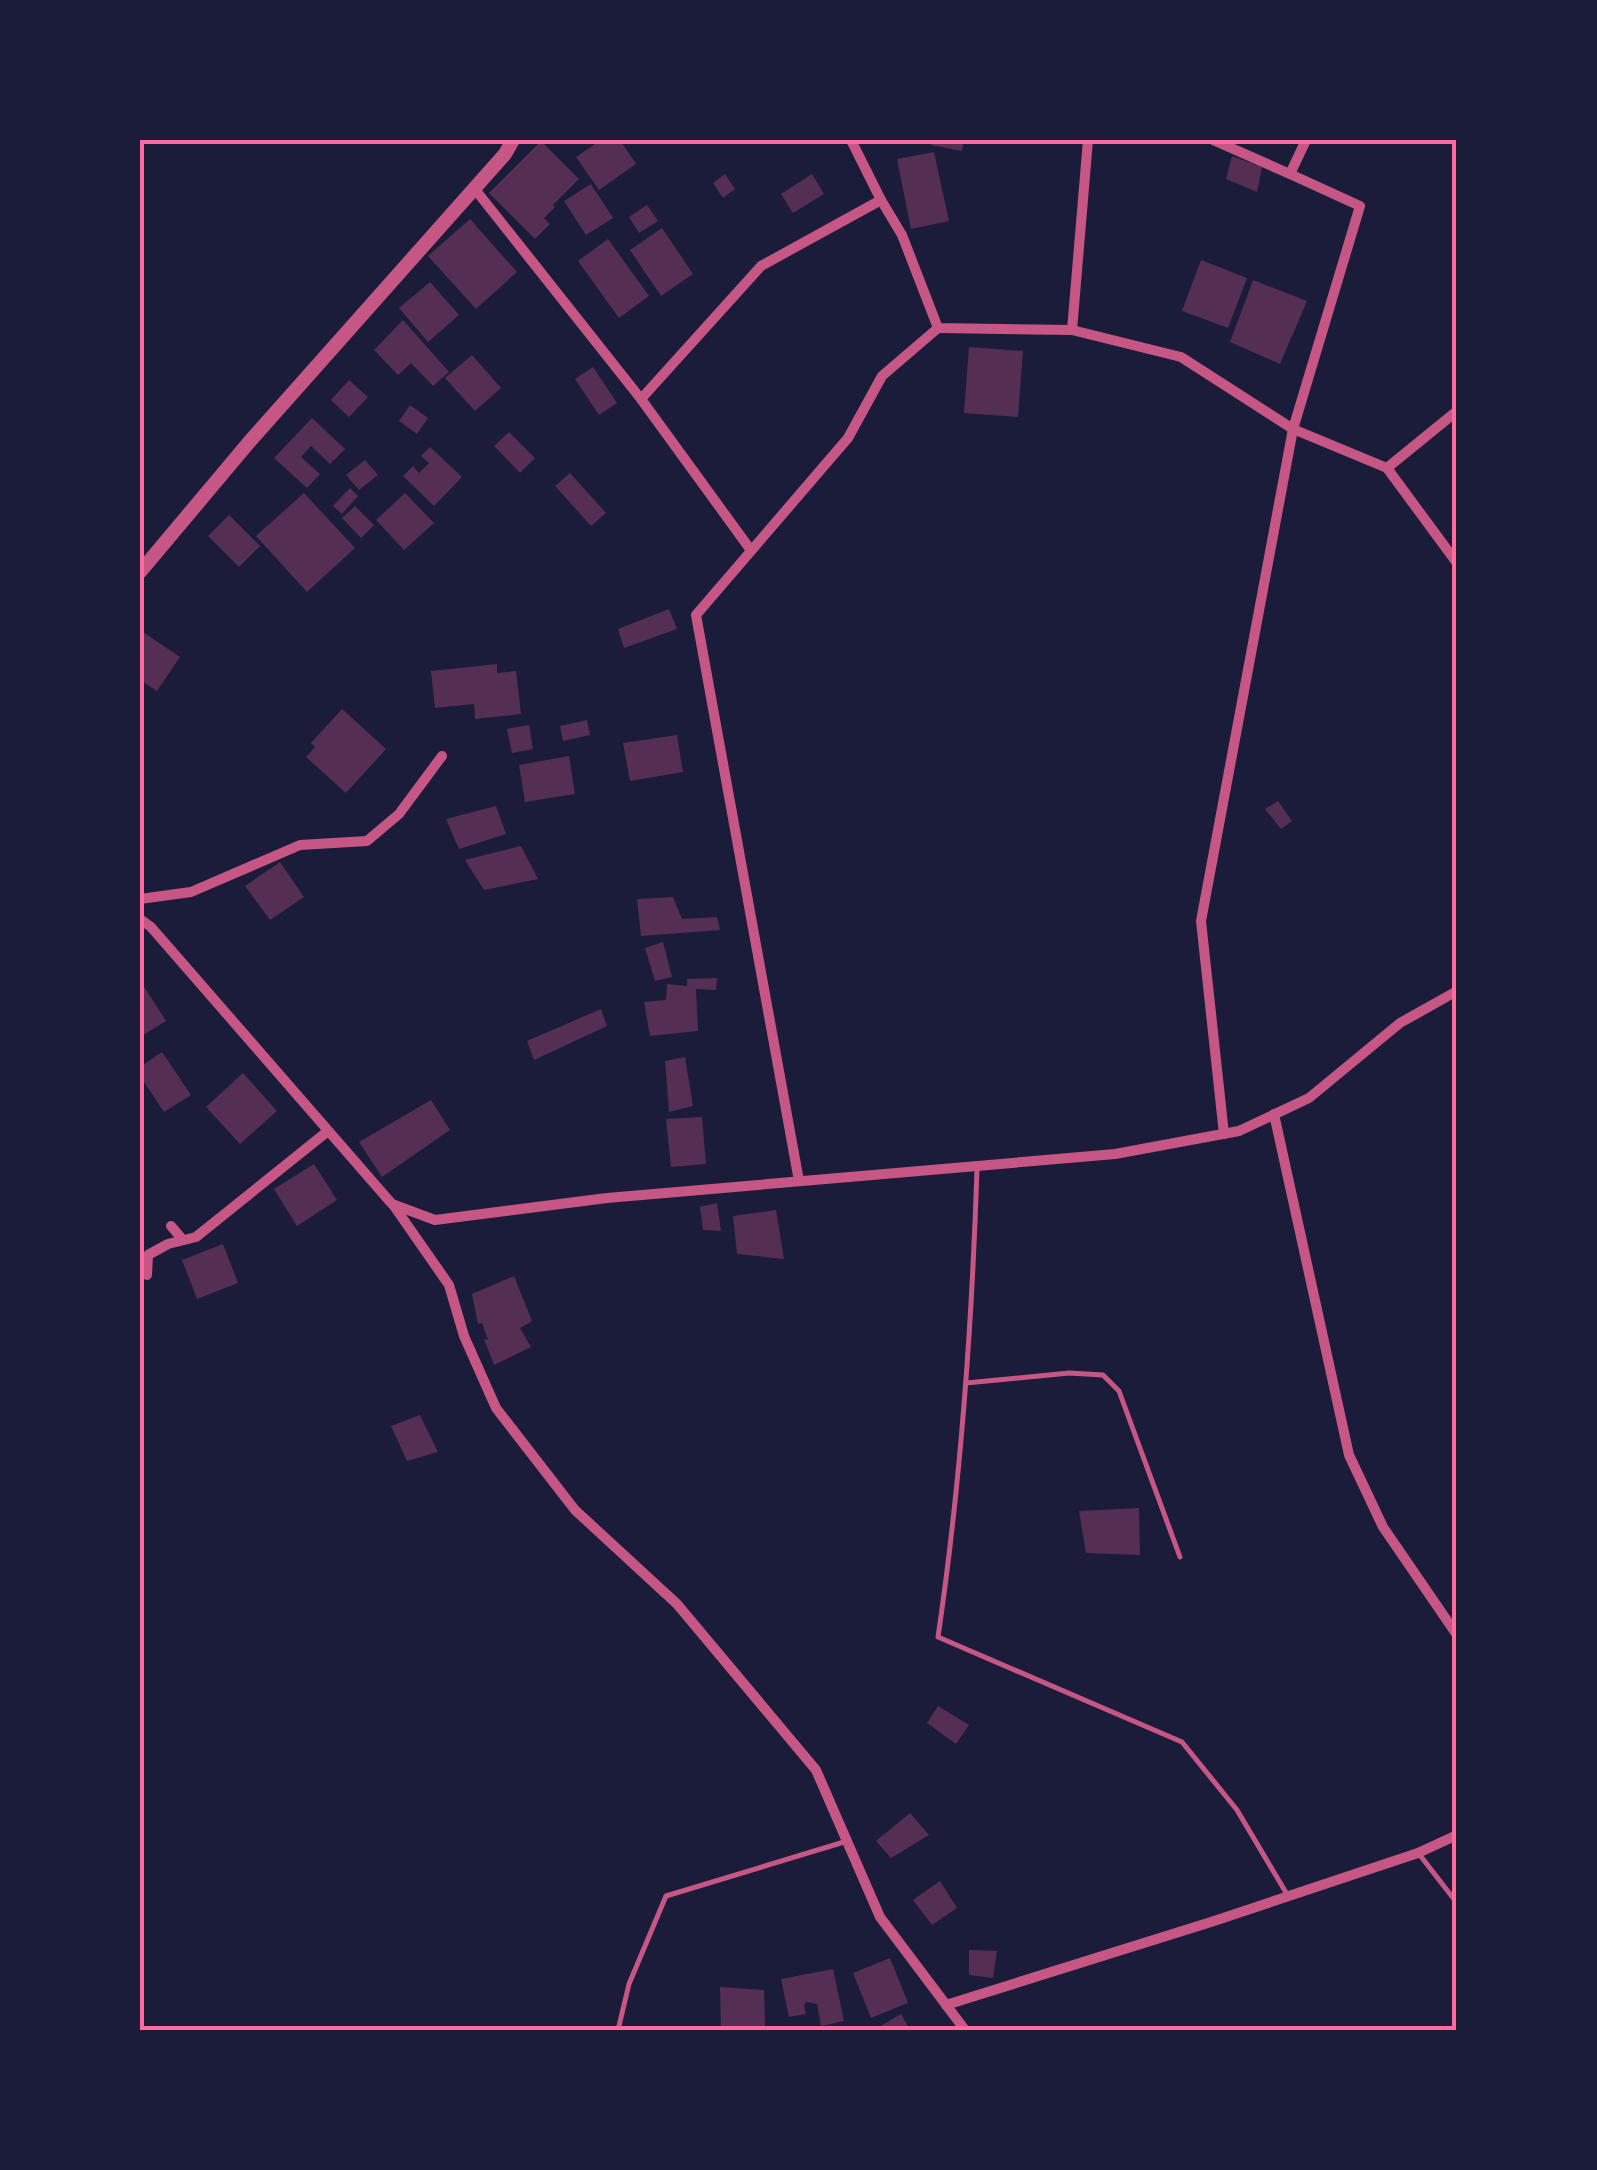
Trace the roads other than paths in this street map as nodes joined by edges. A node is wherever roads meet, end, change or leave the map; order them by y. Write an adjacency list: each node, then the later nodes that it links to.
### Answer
1 (513, 140): 7 (street)
2 (851, 140): 8 (street)
3 (1088, 140): 10 (street)
4 (1213, 140): 6 (street)
5 (1306, 140): 6 (street)
6 (1290, 174): 13 (street)
7 (474, 188): 11 (street); 17 (street)
8 (880, 200): 9 (street); 11 (street)
9 (938, 328): 10 (street); 15 (street)
10 (1072, 330): 13 (street)
11 (640, 399): 15 (street)
12 (1457, 411): 14 (street)
13 (1293, 429): 14 (street); 24 (street)
14 (1387, 468): 16 (street)
15 (750, 549): 26 (street)
16 (1457, 563)
17 (140, 572)
18 (442, 756): 19 (street)
19 (140, 899)
20 (140, 919): 23 (street)
21 (1457, 991): 22 (street)
22 (1274, 1114): 24 (street); 33 (street)
23 (328, 1131): 27 (street); 29 (street)
24 (1224, 1134): 25 (street)
25 (977, 1166): 26 (street); 31 (lane)
26 (799, 1181): 27 (street)
27 (392, 1204): 35 (street)
28 (171, 1226): 29 (street)
29 (184, 1240): 30 (street)
30 (147, 1275)
31 (966, 1383): 32 (lane); 37 (lane)
32 (1180, 1556)
33 (1457, 1636)
34 (1457, 1835): 36 (street)
35 (847, 1841): 39 (street); 40 (lane)
36 (1418, 1853): 37 (street); 38 (lane)
37 (1288, 1896): 39 (street)
38 (1457, 1903)
39 (946, 2005): 41 (street)
40 (618, 2030)
41 (965, 2030)

